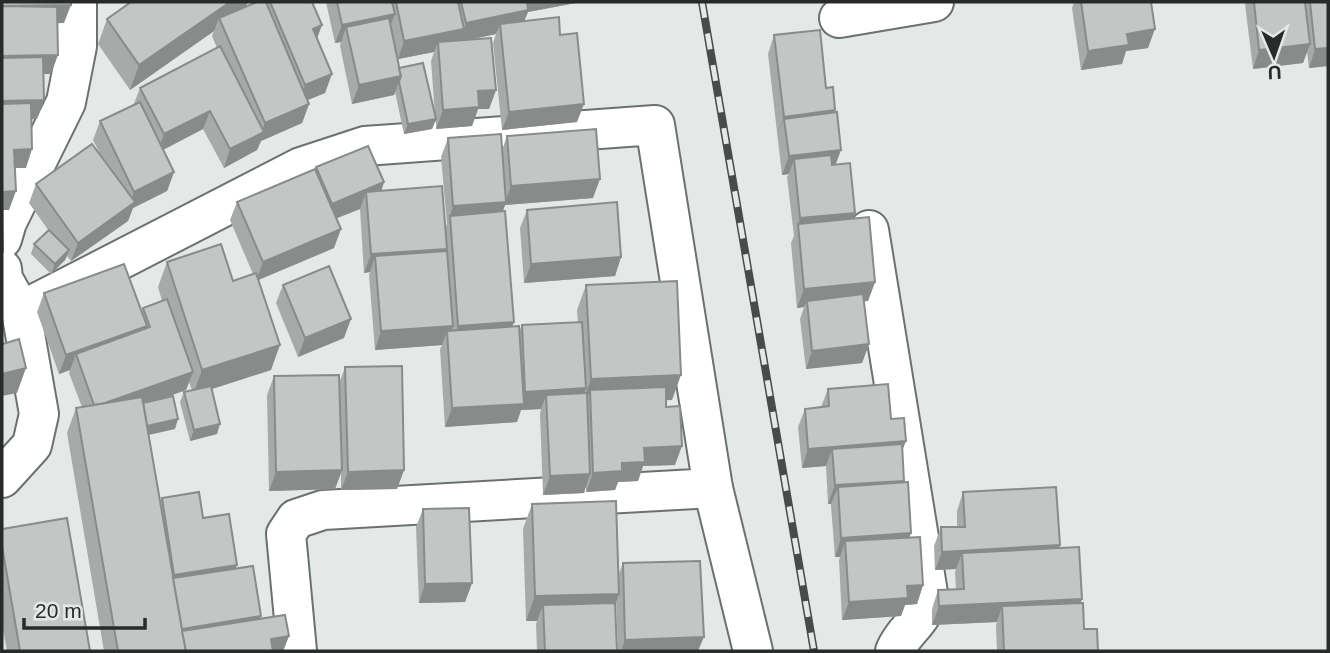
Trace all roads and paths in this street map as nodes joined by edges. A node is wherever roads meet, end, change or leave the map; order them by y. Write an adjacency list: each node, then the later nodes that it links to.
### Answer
1 (77, 2): 5 (street)
2 (933, 2): 3 (street)
3 (839, 18)
4 (869, 230): 12 (street)
5 (2, 239)
6 (2, 269): 7 (street)
7 (20, 311): 8 (street); 9 (street)
8 (2, 478)
9 (713, 488): 10 (street); 11 (street)
10 (297, 651)
11 (753, 651)
12 (895, 651)

